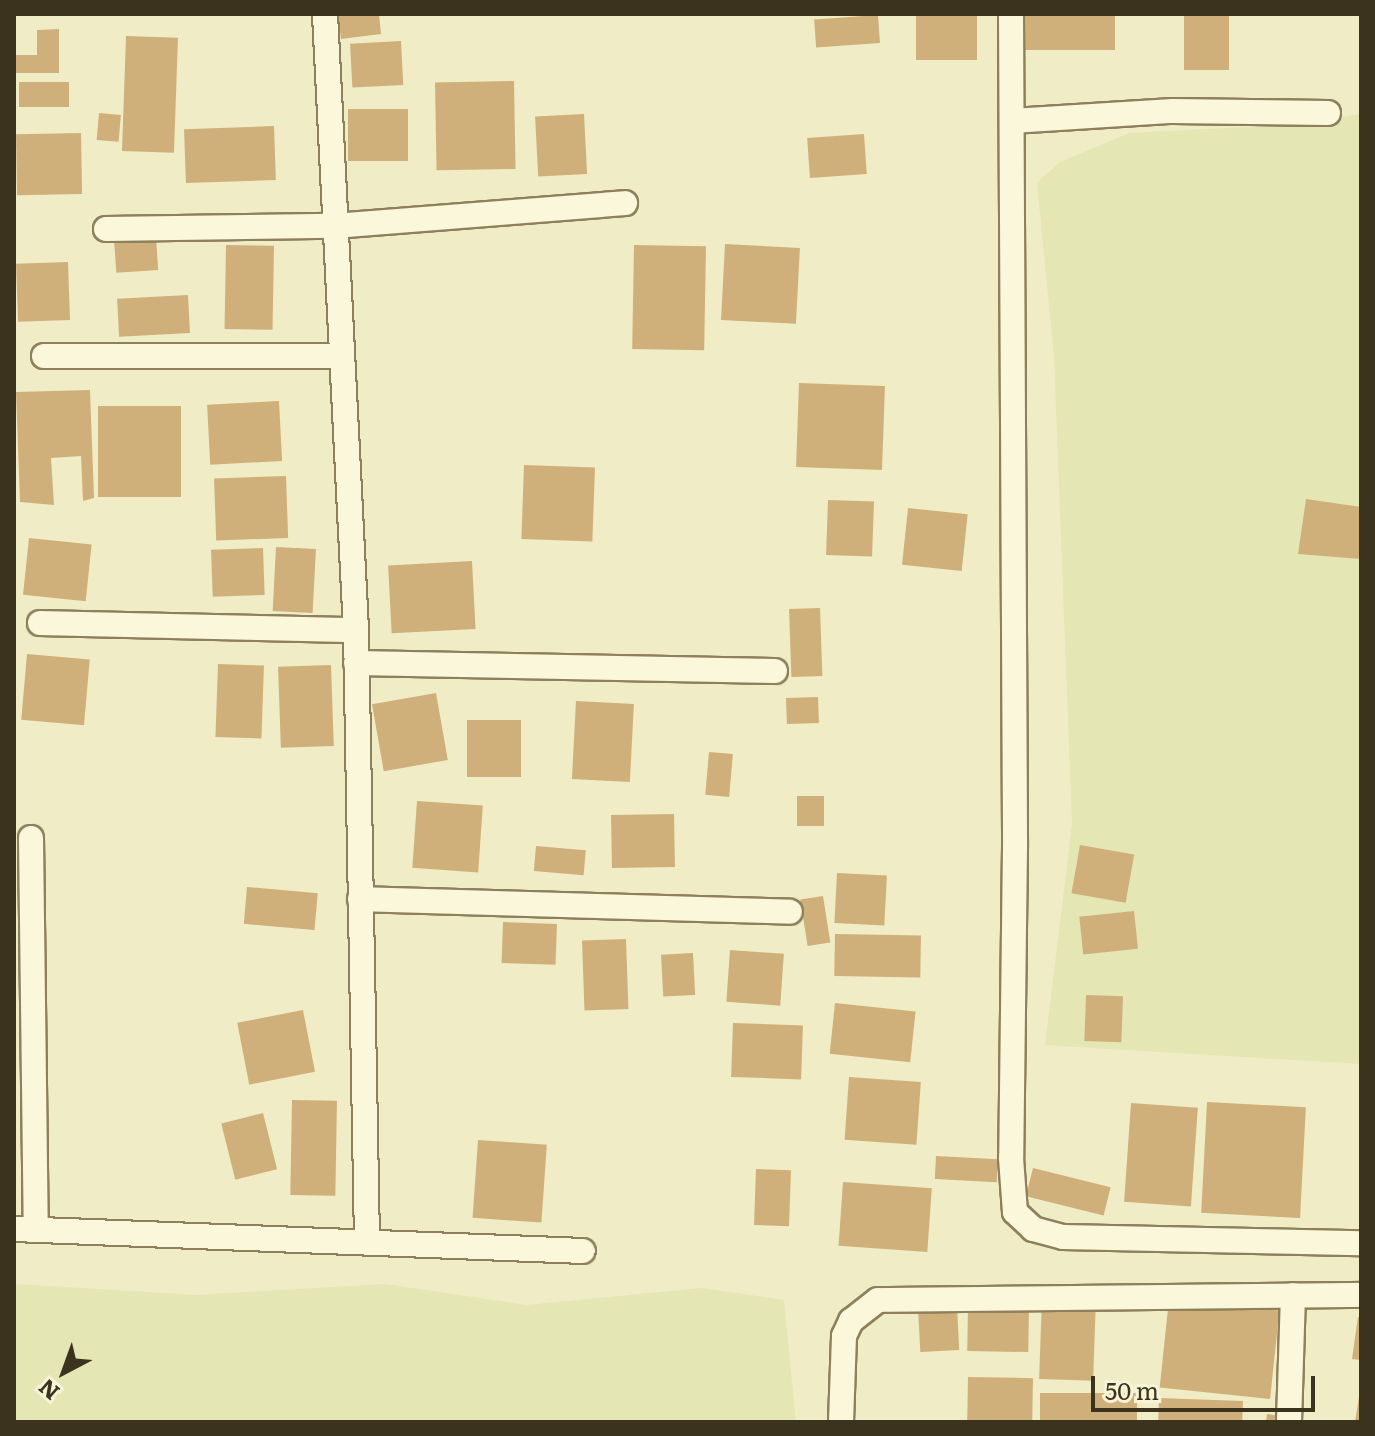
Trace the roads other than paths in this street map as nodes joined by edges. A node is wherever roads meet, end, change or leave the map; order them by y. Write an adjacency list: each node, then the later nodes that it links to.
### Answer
1 (325, 14): 6 (street)
2 (1011, 14): 4 (street)
3 (1328, 113): 4 (street)
4 (1012, 121): 19 (street)
5 (625, 203): 6 (street)
6 (334, 226): 7 (street); 9 (street)
7 (106, 229)
8 (44, 356): 9 (street)
9 (341, 356): 11 (street)
10 (40, 623): 11 (street)
11 (356, 630): 12 (street)
12 (356, 663): 13 (street); 15 (street)
13 (775, 671)
14 (31, 838): 17 (street)
15 (360, 899): 16 (street); 18 (street)
16 (790, 912)
17 (25, 1229): 18 (street)
18 (367, 1239): 20 (street)
19 (1361, 1243)
20 (583, 1251)
21 (1293, 1295): 22 (street); 23 (street); 24 (street)
22 (1361, 1295)
23 (841, 1422)
24 (1289, 1422)

